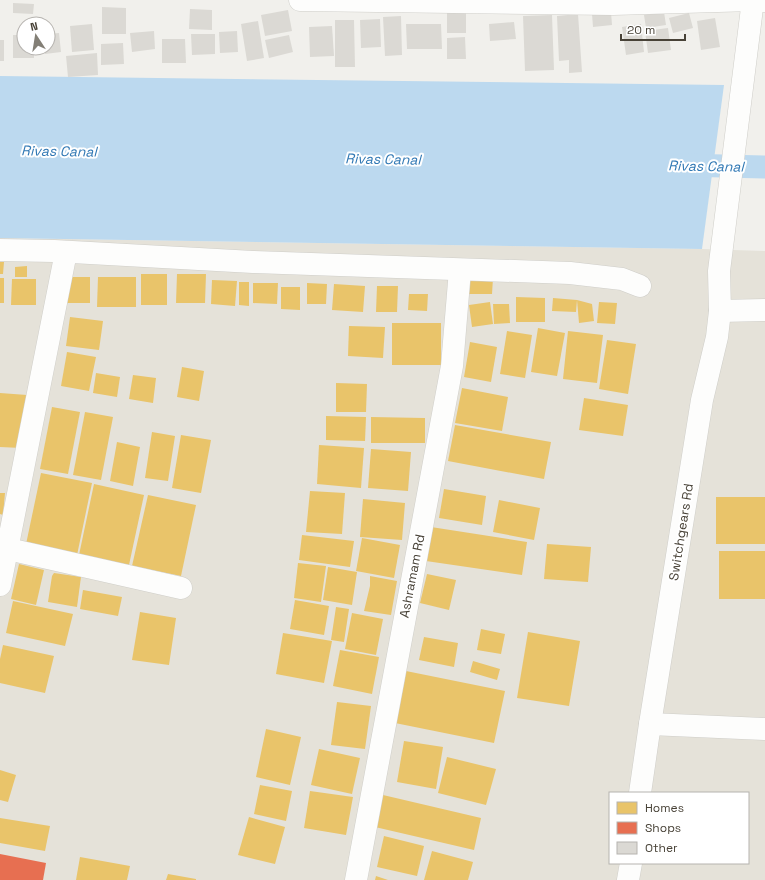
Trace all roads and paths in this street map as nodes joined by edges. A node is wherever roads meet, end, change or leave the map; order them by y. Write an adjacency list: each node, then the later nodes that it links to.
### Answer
1 (300, 0): 2 (street)
2 (753, 0): 3 (street); 9 (street, Switchgears Rd)
3 (765, 1)
4 (0, 250): 5 (street)
5 (66, 252): 6 (street); 10 (street)
6 (460, 270): 7 (street); 17 (street, Ashramam Rd)
7 (640, 286)
8 (765, 310): 9 (street)
9 (720, 311): 13 (street, Switchgears Rd)
10 (8, 549): 11 (street); 12 (street)
11 (0, 585)
12 (181, 588)
13 (650, 724): 14 (street); 15 (street, Switchgears Rd)
14 (765, 729)
15 (640, 792)
16 (631, 864): 18 (street)
17 (356, 880)
18 (628, 880)

